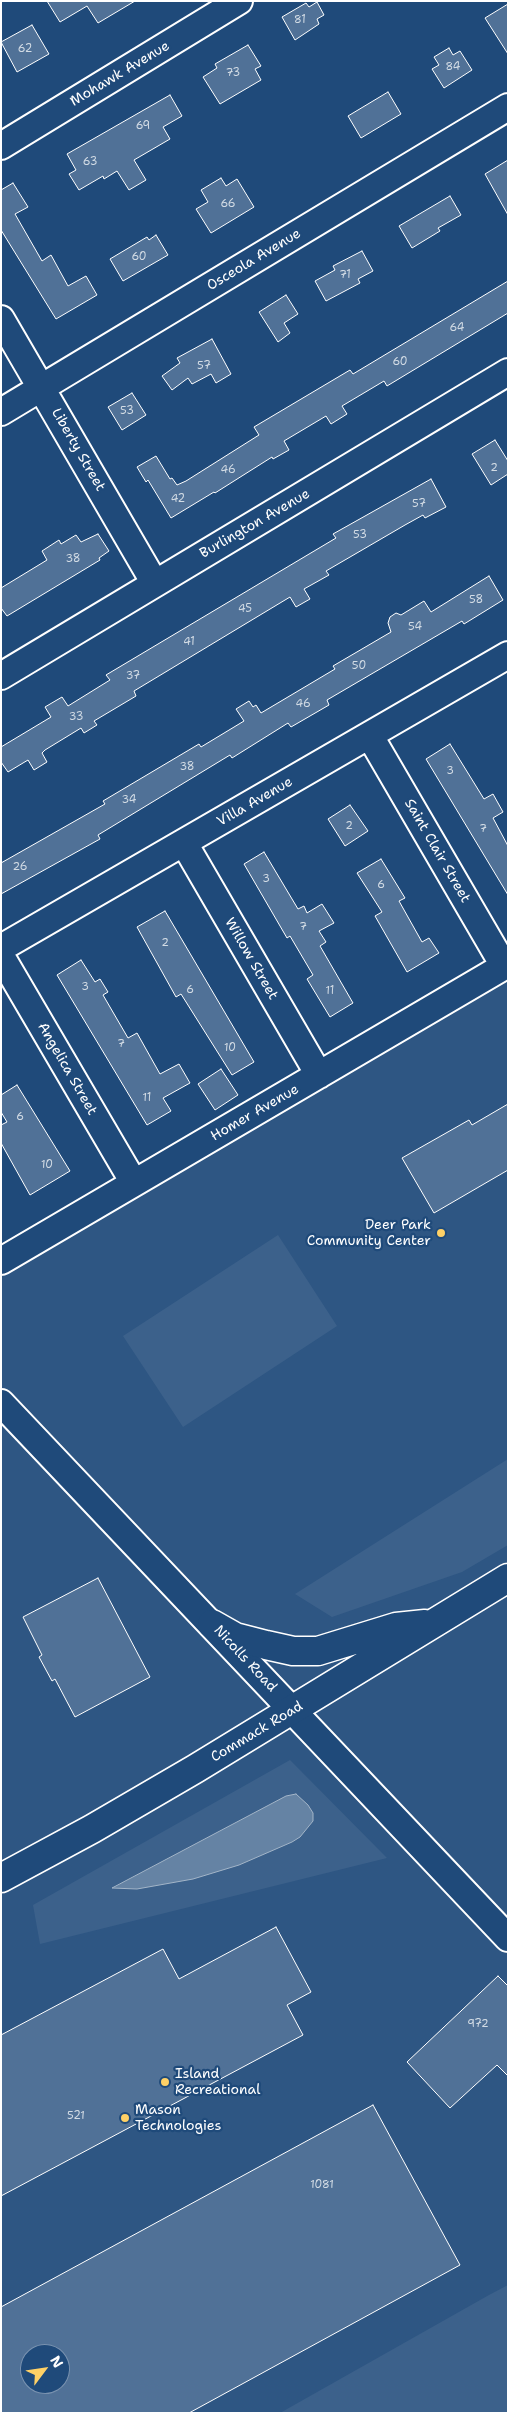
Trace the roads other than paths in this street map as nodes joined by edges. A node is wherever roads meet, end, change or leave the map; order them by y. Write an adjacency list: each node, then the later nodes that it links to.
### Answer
1 (239, 1): 3 (street, Mohawk Avenue)
2 (508, 107): 6 (street, Osceola Avenue)
3 (1, 146)
4 (1, 319): 6 (street, Liberty Street)
5 (508, 372): 8 (street, Burlington Avenue)
6 (42, 387): 7 (street, Osceola Avenue); 8 (street, Liberty Street)
7 (1, 412)
8 (154, 582): 10 (street, Burlington Avenue)
9 (508, 655): 11 (street, Villa Avenue)
10 (1, 676)
11 (370, 736): 12 (street, Villa Avenue); 15 (street, Saint Clair Street)
12 (184, 843): 13 (street, Villa Avenue); 16 (street, Willow Street)
13 (1, 948)
14 (1, 956): 17 (street, Angelica Street)
15 (506, 965): 16 (street, Homer Avenue)
16 (318, 1075): 17 (street, Homer Avenue)
17 (134, 1183): 18 (street, Homer Avenue)
18 (1, 1261)
19 (1, 1403): 22 (street, Nicolls Road)
20 (508, 1578): 21 (main road, Commack Road)
21 (434, 1623): 22 (main road); 23 (main road, Commack Road)
22 (212, 1624): 23 (street, Nicolls Road)
23 (294, 1710): 24 (main road, Commack Road); 25 (street, Nicolls Road)
24 (1, 1878)
25 (508, 1938)

